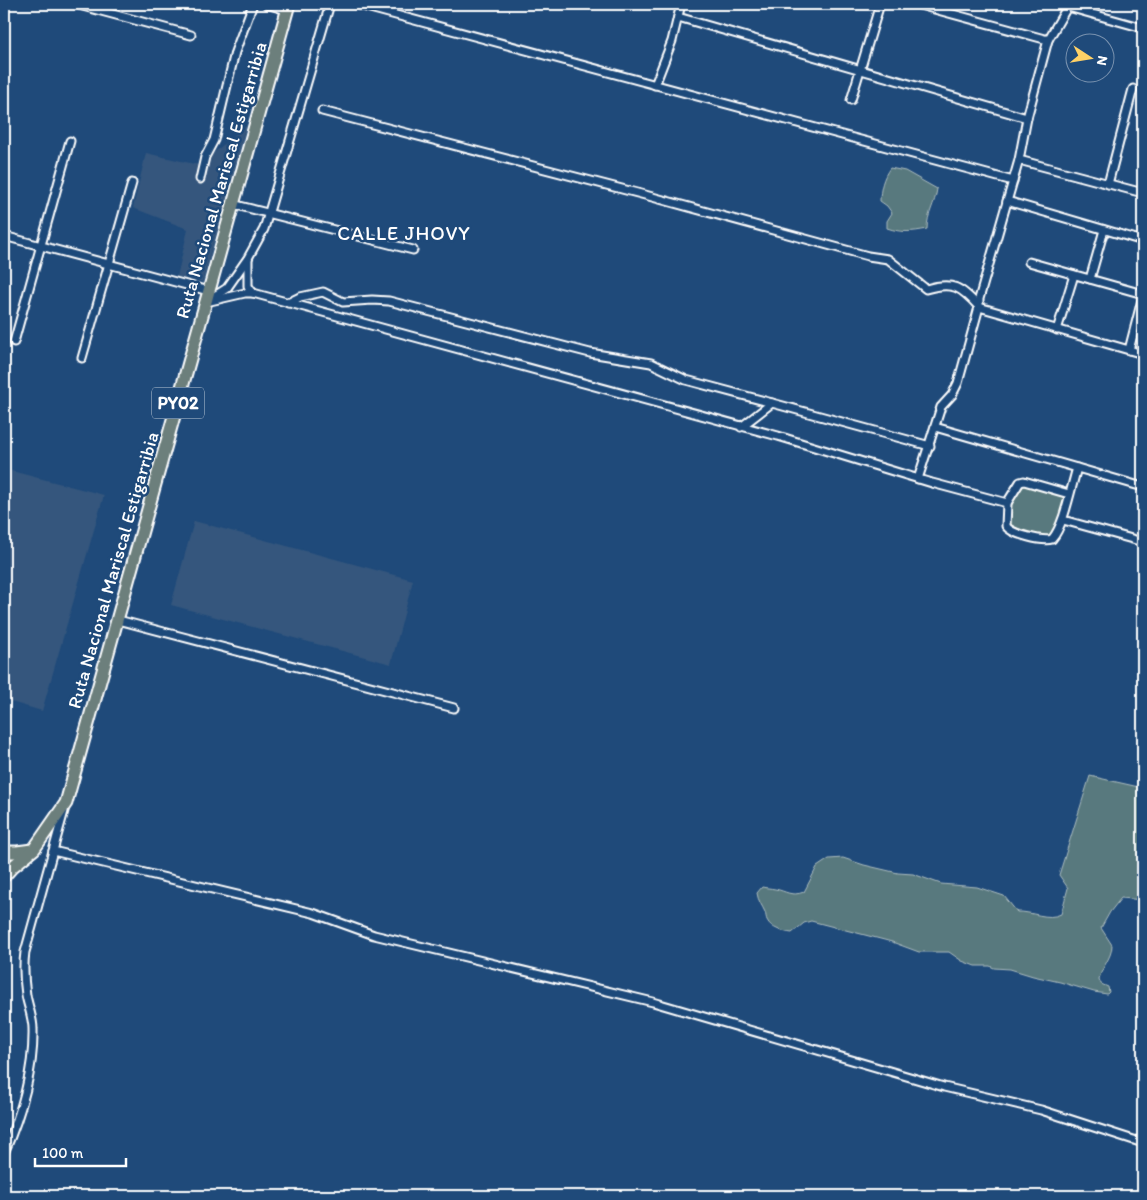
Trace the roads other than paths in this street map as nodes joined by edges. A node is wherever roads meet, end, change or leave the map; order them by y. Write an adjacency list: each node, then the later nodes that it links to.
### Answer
1 (75, 4): 13 (street)
2 (253, 4): 23 (street)
3 (266, 4): 10 (street)
4 (330, 4): 30 (street)
5 (355, 4): 16 (street)
6 (682, 4): 11 (street)
7 (880, 4): 15 (street)
8 (916, 4): 14 (street)
9 (1069, 6): 12 (street); 14 (street)
10 (288, 7): 29 (main road, Ruta Nacional Mariscal Estigarribia / PY02)
11 (678, 17): 15 (street); 16 (street)
12 (1143, 28)
13 (191, 35)
14 (1048, 40): 20 (street)
15 (860, 69): 18 (street); 20 (street)
16 (655, 85): 24 (street)
17 (1133, 89): 26 (street)
18 (851, 100)
19 (322, 111): 45 (street)
20 (1027, 118): 22 (street)
21 (70, 141): 34 (street)
22 (1019, 160): 24 (street); 26 (street)
23 (200, 179)
24 (1013, 181): 28 (street)
25 (132, 183): 38 (street)
26 (1108, 184): 27 (street)
27 (1143, 193)
28 (1007, 201): 31 (street); 45 (street)
29 (232, 204): 30 (street); 43 (main road, Ruta Nacional Mariscal Estigarribia / PY02)
30 (270, 213): 35 (street); 36 (street)
31 (1104, 230): 33 (street); 40 (street)
32 (4, 236): 34 (street)
33 (1143, 241)
34 (40, 246): 38 (street); 47 (street)
35 (413, 250)
36 (248, 258): 41 (street); 43 (street)
37 (1029, 262): 39 (street)
38 (108, 264): 43 (street); 50 (street)
39 (1074, 275): 40 (street); 46 (street)
40 (1090, 279): 42 (street)
41 (253, 293): 43 (street); 44 (street)
42 (1143, 295): 48 (street)
43 (207, 296): 62 (main road, Ruta Nacional Mariscal Estigarribia / PY02)
44 (288, 303): 51 (street); 52 (street)
45 (979, 307): 46 (street); 53 (street)
46 (1057, 330): 48 (street)
47 (14, 342)
48 (1129, 350): 49 (street)
49 (1143, 354)
50 (82, 358)
51 (772, 403): 52 (street); 54 (street)
52 (741, 427): 56 (street)
53 (935, 427): 54 (street); 55 (street)
54 (930, 446): 56 (street)
55 (1077, 468): 57 (street); 58 (street)
56 (918, 479): 59 (street)
57 (1143, 487)
58 (1069, 494): 59 (street); 60 (street)
59 (1007, 503): 60 (street)
60 (1063, 520): 61 (street)
61 (1143, 542)
62 (118, 620): 63 (street); 64 (main road, Ruta Nacional Mariscal Estigarribia / PY02)
63 (454, 708)
64 (66, 803): 65 (main road, Ruta Nacional Mariscal Estigarribia / PY02); 66 (street)
65 (34, 849): 67 (main road); 68 (main road, Ruta Nacional Mariscal Estigarribia / PY02)
66 (53, 851): 69 (street); 70 (street)
67 (4, 852)
68 (4, 876)
69 (1143, 1143)
70 (4, 1153)

